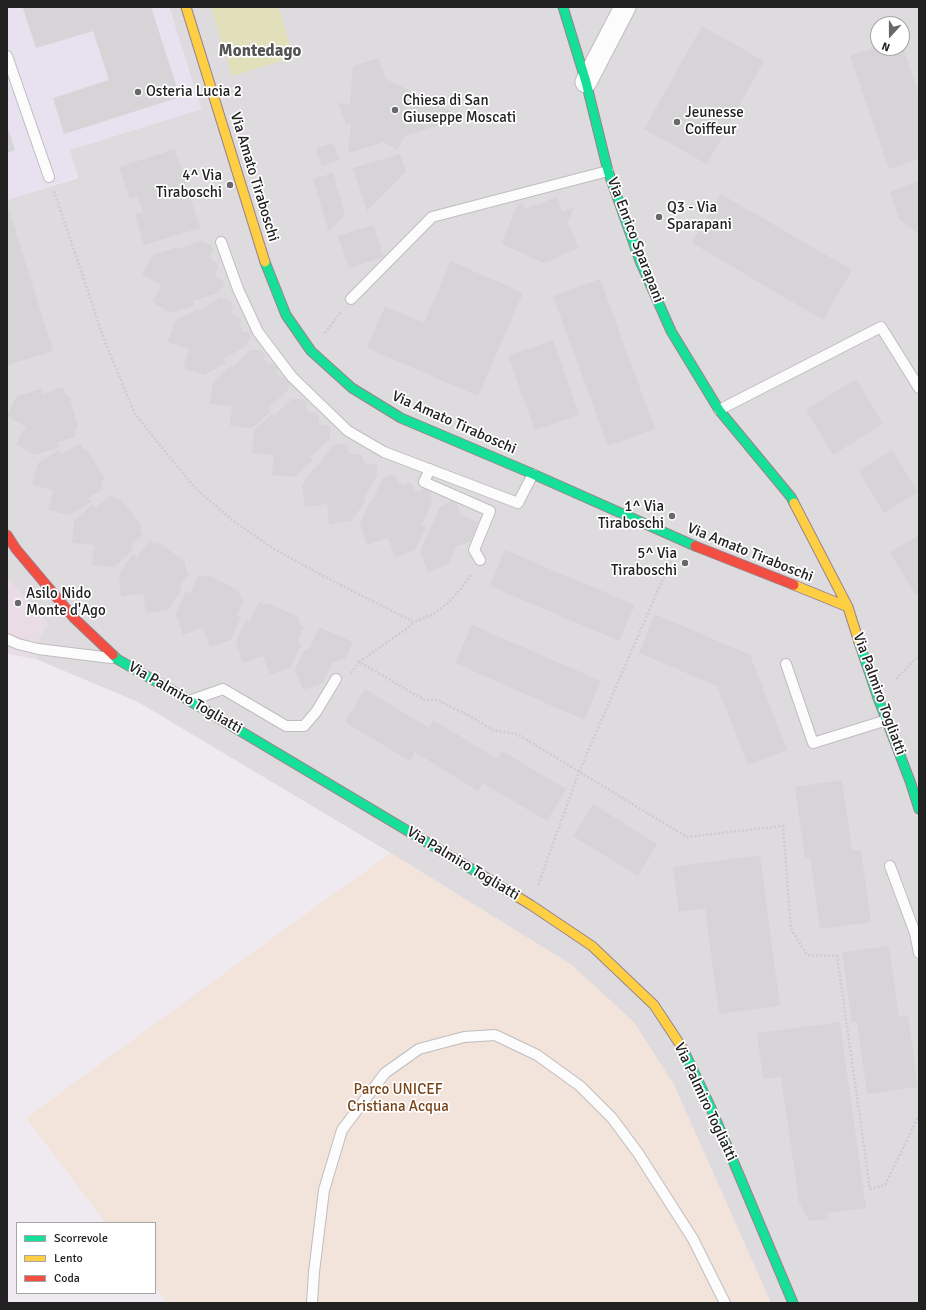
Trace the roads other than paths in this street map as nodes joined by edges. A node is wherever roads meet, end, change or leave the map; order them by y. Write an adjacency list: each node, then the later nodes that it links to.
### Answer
1 (186, 7): 13 (street, Via Amato Tiraboschi)
2 (563, 7): 5 (street, Via Enrico Sparapani)
3 (625, 7): 5 (street)
4 (7, 56): 7 (lane)
5 (586, 82): 6 (street, Via Enrico Sparapani)
6 (608, 171): 9 (lane); 11 (street, Via Enrico Sparapani)
7 (49, 177)
8 (221, 242): 12 (lane)
9 (351, 299)
10 (919, 388): 11 (lane)
11 (719, 410): 16 (street, Via Enrico Sparapani)
12 (430, 469): 13 (lane); 15 (lane)
13 (533, 474): 16 (street, Via Amato Tiraboschi)
14 (7, 535): 18 (street, Via Palmiro Togliatti)
15 (480, 560)
16 (848, 607): 22 (street, Via Palmiro Togliatti)
17 (7, 639): 18 (lane)
18 (117, 659): 21 (street, Via Palmiro Togliatti)
19 (786, 664): 22 (lane)
20 (336, 679): 21 (lane)
21 (190, 701): 30 (street, Via Palmiro Togliatti)
22 (888, 720): 23 (street, Via Palmiro Togliatti)
23 (914, 780): 24 (street, Via Palmiro Togliatti)
24 (919, 809)
25 (890, 866): 26 (lane)
26 (917, 933): 27 (lane)
27 (919, 953)
28 (312, 1303): 29 (lane)
29 (725, 1303)
30 (793, 1303)

